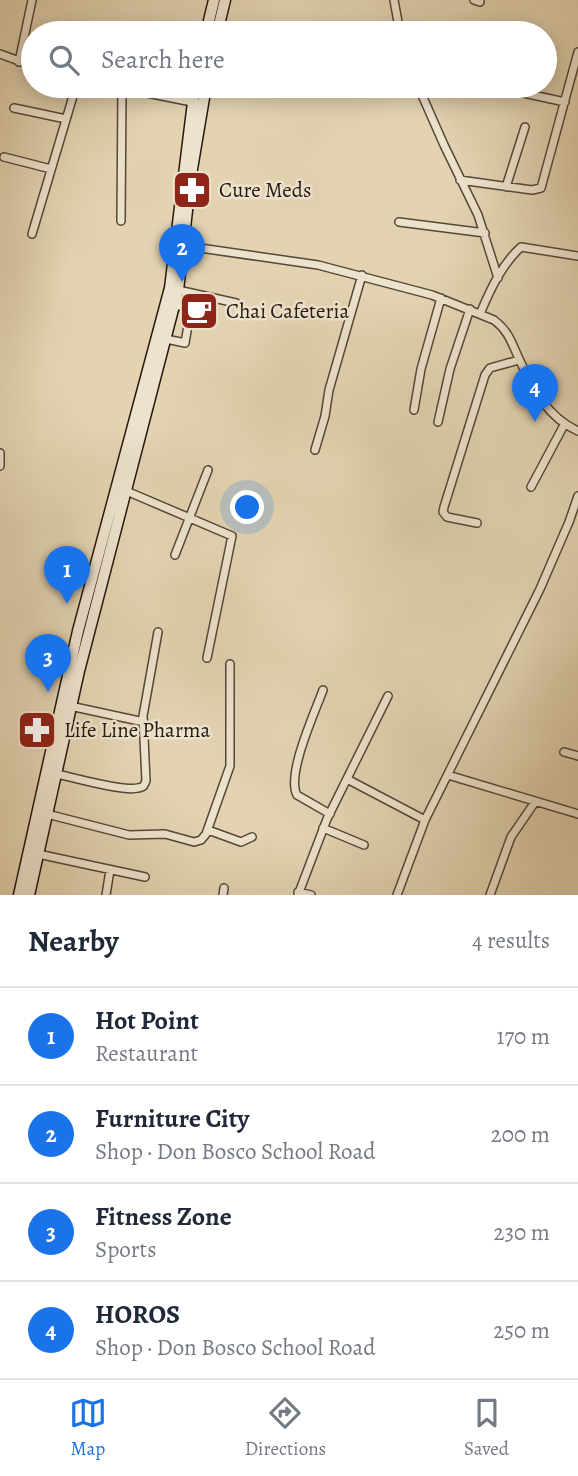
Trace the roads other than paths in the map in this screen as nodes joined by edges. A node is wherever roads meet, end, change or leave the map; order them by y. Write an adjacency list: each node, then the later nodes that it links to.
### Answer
1 (32, 0): 5 (street)
2 (214, 0): 6 (main road)
3 (225, 0): 7 (main road)
4 (394, 0): 8 (street)
5 (28, 21)
6 (209, 21)
7 (220, 21)
8 (398, 21)
9 (21, 52): 12 (street)
10 (578, 52): 20 (street)
11 (0, 54): 12 (street)
12 (19, 62)
13 (72, 98): 23 (street)
14 (122, 98): 29 (street)
15 (172, 98): 21 (street)
16 (196, 98): 21 (main road)
17 (199, 98): 21 (main road)
18 (423, 98): 27 (street)
19 (546, 98): 20 (street)
20 (565, 102): 28 (street)
21 (197, 103): 33 (main road)
22 (14, 108): 23 (street)
23 (66, 119): 26 (street)
24 (525, 127): 28 (street)
25 (4, 157): 26 (street)
26 (51, 169): 32 (street)
27 (460, 180): 28 (street); 31 (street)
28 (506, 187)
29 (121, 221)
30 (399, 222): 31 (street)
31 (485, 233): 36 (street)
32 (32, 234)
33 (180, 245): 35 (street); 37 (main road); 84 (main road)
34 (578, 256): 36 (street)
35 (362, 275): 38 (street); 49 (street)
36 (498, 278): 42 (street)
37 (178, 290): 39 (street); 40 (main road)
38 (441, 298): 41 (street); 45 (street)
39 (236, 303)
40 (174, 305): 43 (main road); 43 (street)
41 (470, 309): 42 (street); 46 (street)
42 (480, 314): 44 (street)
43 (166, 339): 54 (main road)
44 (519, 360): 47 (street); 57 (street)
45 (414, 410)
46 (438, 422)
47 (564, 425): 48 (street); 53 (street)
48 (578, 431)
49 (315, 450)
50 (0, 453): 51 (street)
51 (0, 466)
52 (208, 470): 56 (street)
53 (531, 487)
54 (124, 490): 56 (street); 64 (main road)
55 (578, 496): 69 (street)
56 (189, 519): 58 (street); 60 (street)
57 (477, 523)
58 (175, 555)
59 (158, 632): 65 (street)
60 (208, 658)
61 (230, 664): 77 (street)
62 (323, 690): 73 (street)
63 (388, 696): 70 (street)
64 (70, 706): 65 (street); 68 (main road)
65 (144, 722): 68 (street)
66 (564, 752): 67 (street)
67 (578, 756)
68 (56, 774): 72 (main road)
69 (449, 775): 71 (street); 75 (street)
70 (348, 779): 73 (street); 75 (street)
71 (535, 802): 74 (street); 89 (street)
72 (47, 814): 77 (street); 80 (main road)
73 (330, 814): 76 (street)
74 (578, 814)
75 (425, 820): 88 (street)
76 (323, 828): 79 (street); 83 (street)
77 (208, 830): 78 (street)
78 (252, 837)
79 (364, 845)
80 (38, 854): 81 (street); 85 (main road)
81 (110, 870): 82 (street); 86 (street)
82 (145, 877)
83 (298, 894): 87 (street)
84 (19, 895)
85 (29, 895)
86 (106, 895)
87 (310, 895)
88 (397, 895)
89 (490, 895)

